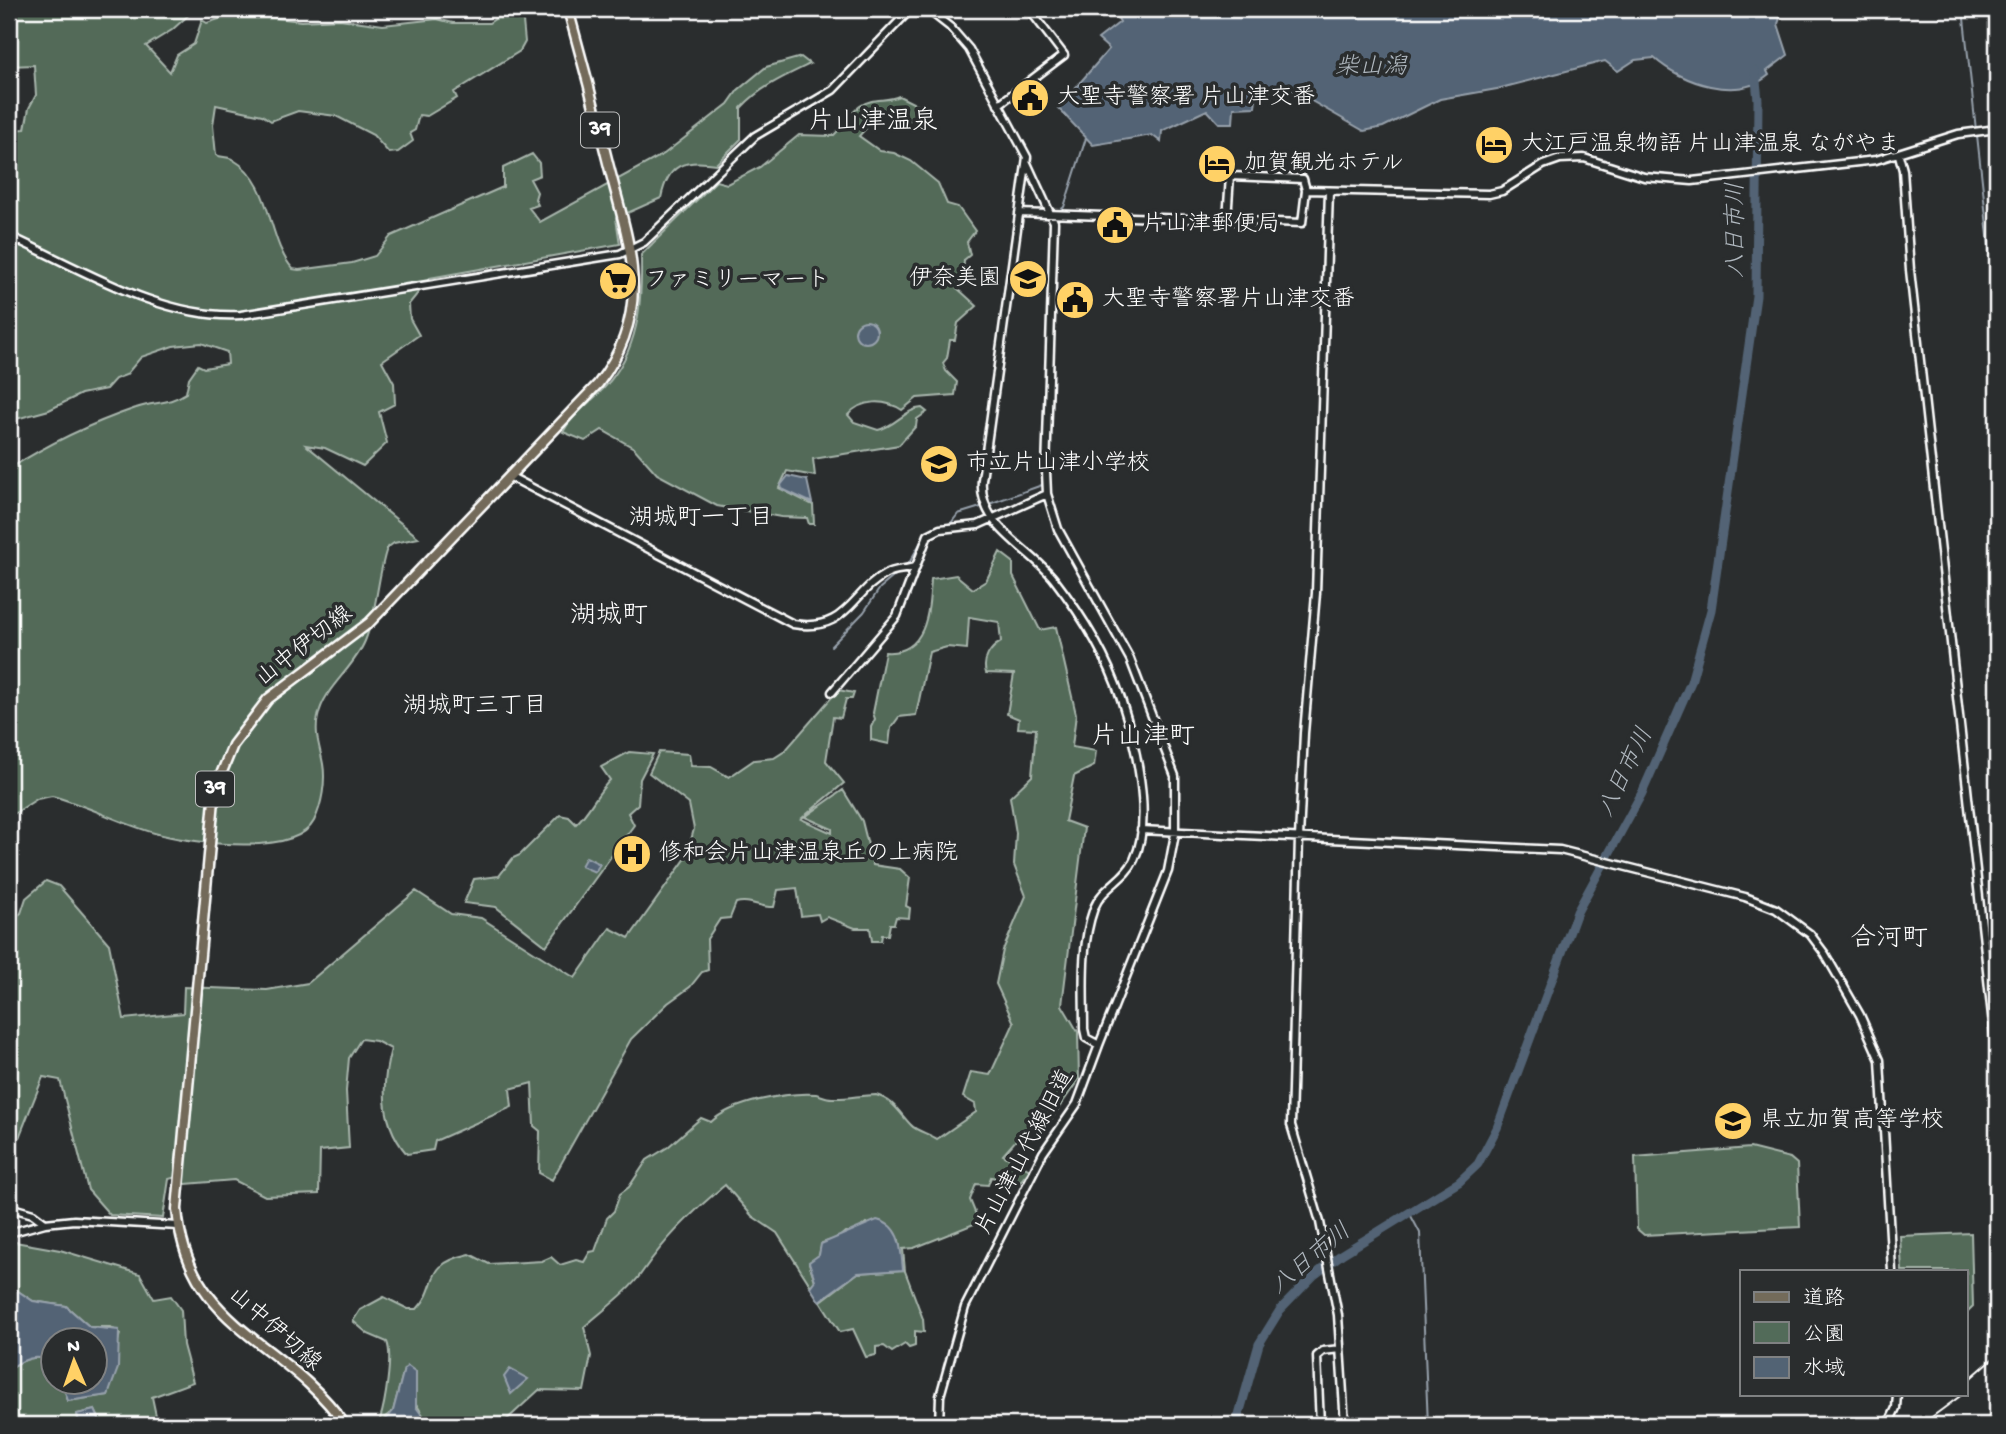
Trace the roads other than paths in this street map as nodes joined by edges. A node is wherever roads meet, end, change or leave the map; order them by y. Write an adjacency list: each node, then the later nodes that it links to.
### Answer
1 (568, 9): 15 (main road, 山中伊切線 / 39)
2 (911, 9): 15 (street)
3 (927, 9): 5 (street)
4 (1029, 9): 5 (street)
5 (998, 105): 8 (street)
6 (1997, 129): 7 (street)
7 (1899, 155): 10 (street); 25 (street)
8 (1027, 163): 11 (street); 12 (street)
9 (1306, 190): 10 (street); 13 (street); 13 (street)
10 (1329, 191): 23 (street)
11 (1019, 213): 12 (street); 18 (street)
12 (1052, 214): 13 (street); 17 (street)
13 (1227, 220)
14 (9, 236): 15 (street)
15 (632, 250): 16 (main road, 山中伊切線 / 39)
16 (509, 476): 19 (street); 28 (main road, 山中伊切線 / 39)
17 (1047, 494): 18 (street); 22 (street, 片山津山代線旧道)
18 (992, 518): 19 (street); 21 (street)
19 (914, 567): 20 (street)
20 (832, 692)
21 (1141, 830): 22 (street); 24 (street)
22 (1175, 834): 23 (street); 24 (street, 片山津山代線旧道)
23 (1299, 838): 30 (street); 31 (street)
24 (1099, 1045): 34 (street, 片山津山代線旧道)
25 (1997, 1061)
26 (9, 1207): 27 (street)
27 (46, 1223): 28 (street); 29 (street)
28 (178, 1226): 33 (main road, 山中伊切線 / 39)
29 (9, 1233)
30 (1892, 1270)
31 (1340, 1349): 35 (street); 36 (street)
32 (1897, 1396): 37 (street)
33 (345, 1425)
34 (939, 1425)
35 (1320, 1425)
36 (1345, 1425)
37 (1888, 1425)

